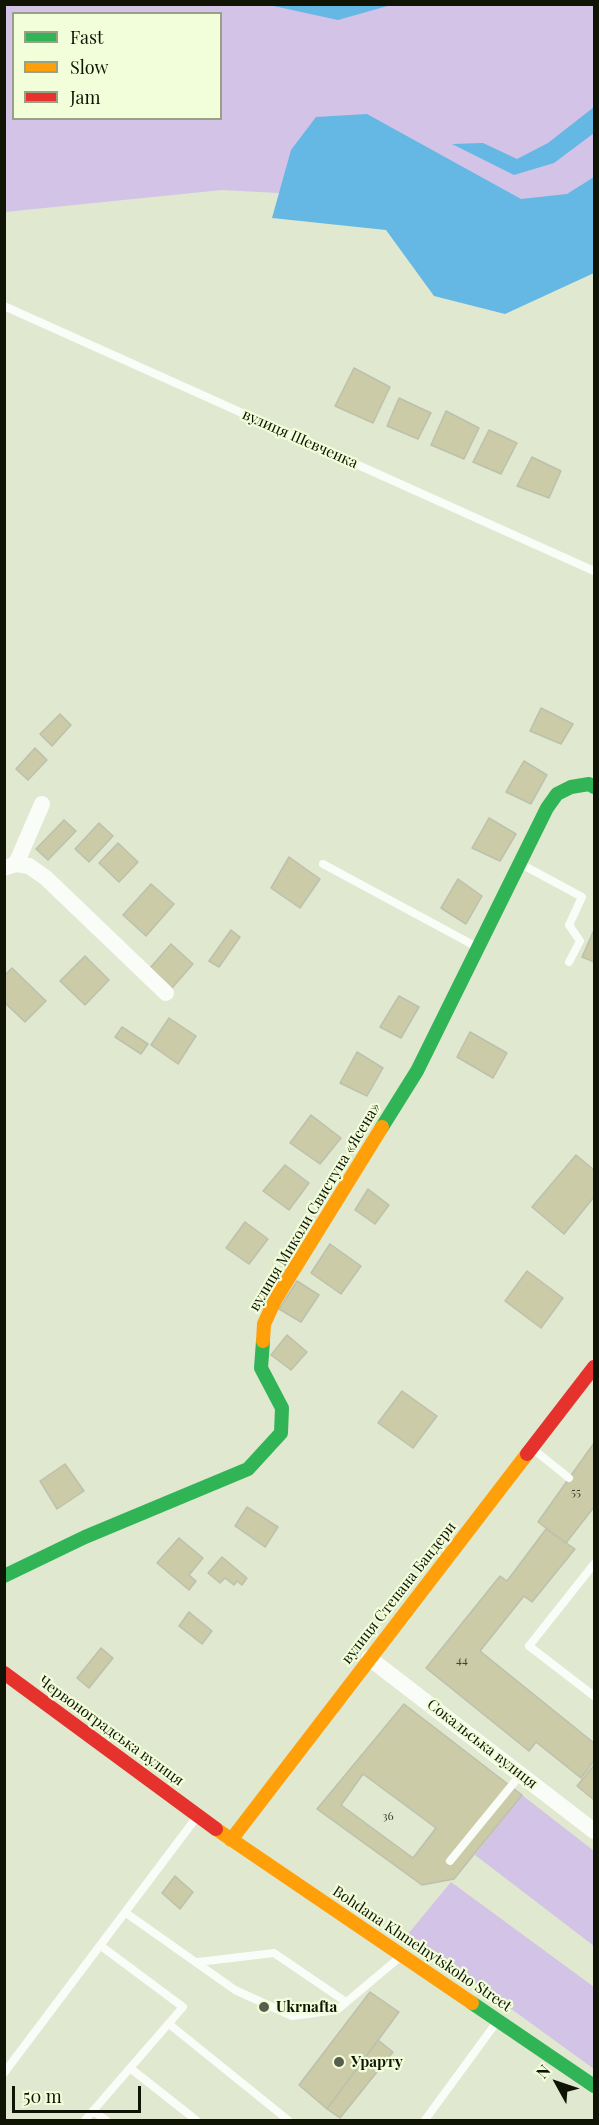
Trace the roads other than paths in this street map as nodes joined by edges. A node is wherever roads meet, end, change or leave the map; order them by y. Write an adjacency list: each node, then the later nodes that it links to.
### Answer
1 (4, 306): 2 (lane, вулиця Шевченка)
2 (594, 571)
3 (594, 787): 6 (street, вулиця Миколи Свистуна «Ясена»)
4 (42, 804): 7 (street)
5 (323, 864): 8 (lane)
6 (520, 864): 8 (street, вулиця Миколи Свистуна «Ясена»); 9 (lane)
7 (10, 866): 10 (street)
8 (480, 949): 15 (street, вулиця Миколи Свистуна «Ясена»)
9 (569, 962)
10 (166, 993)
11 (592, 1375): 12 (street, вулиця Степана Бандери)
12 (533, 1449): 13 (lane); 16 (street, вулиця Степана Бандери)
13 (569, 1478)
14 (594, 1564): 18 (lane)
15 (4, 1576)
16 (369, 1658): 19 (street, Сокальська вулиця); 22 (street, вулиця Степана Бандери)
17 (4, 1673): 20 (street, Червоноградська вулиця)
18 (594, 1696)
19 (521, 1774): 21 (street, Сокальська вулиця); 23 (lane)
20 (198, 1815): 22 (street, Червоноградська вулиця); 24 (lane)
21 (594, 1831)
22 (231, 1840): 26 (street, Bohdana Khmelnytskoho Street)
23 (450, 1861)
24 (126, 1913): 25 (lane); 27 (lane)
25 (101, 1946): 30 (lane); 32 (lane)
26 (403, 1954): 28 (lane); 29 (street, Bohdana Khmelnytskoho Street)
27 (198, 1962): 28 (lane); 28 (lane)
28 (346, 2002)
29 (498, 2020): 33 (street, Bohdana Khmelnytskoho Street); 39 (lane)
30 (169, 2024): 31 (lane); 38 (lane)
31 (130, 2068): 34 (lane); 37 (lane)
32 (4, 2073)
33 (594, 2086)
34 (93, 2111): 35 (lane); 36 (lane)
35 (85, 2121)
36 (106, 2121)
37 (196, 2121)
38 (288, 2121)
39 (424, 2121)

